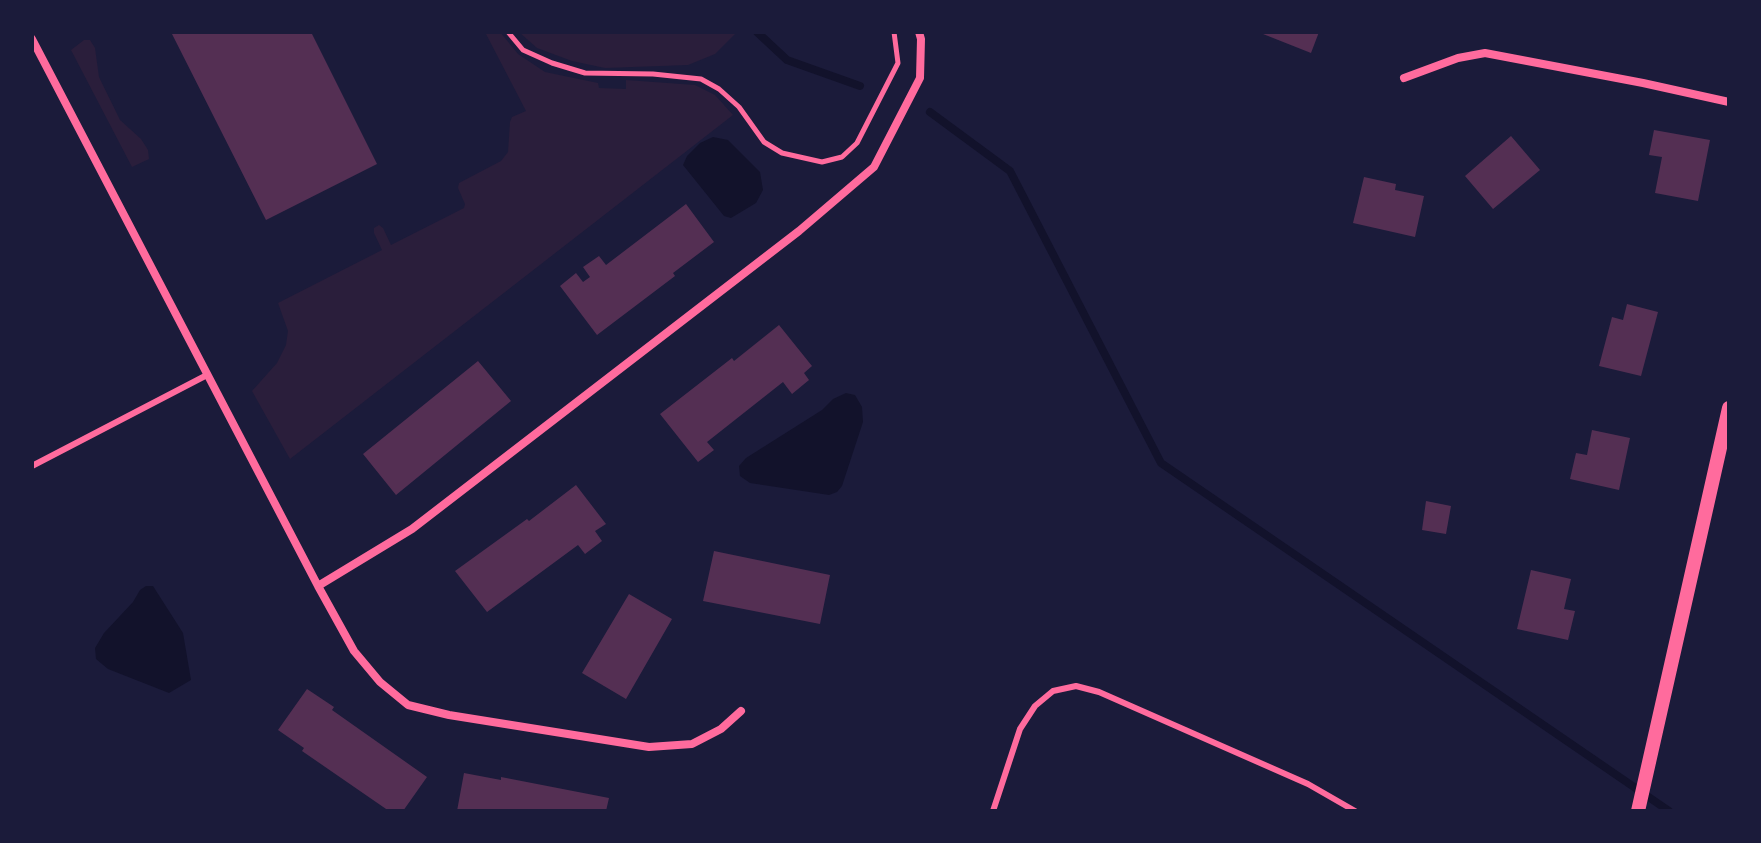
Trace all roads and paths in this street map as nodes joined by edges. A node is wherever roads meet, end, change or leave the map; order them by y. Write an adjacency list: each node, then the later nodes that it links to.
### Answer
1 (508, 32): 2 (path)
2 (894, 32)
3 (919, 32): 10 (street)
4 (32, 39): 7 (street)
5 (1404, 78): 6 (street)
6 (1729, 102)
7 (207, 375): 9 (lane); 10 (street)
8 (1729, 408): 14 (street)
9 (32, 466)
10 (318, 586): 11 (street)
11 (741, 711)
12 (993, 811): 13 (lane)
13 (1355, 811)
14 (1638, 811)

